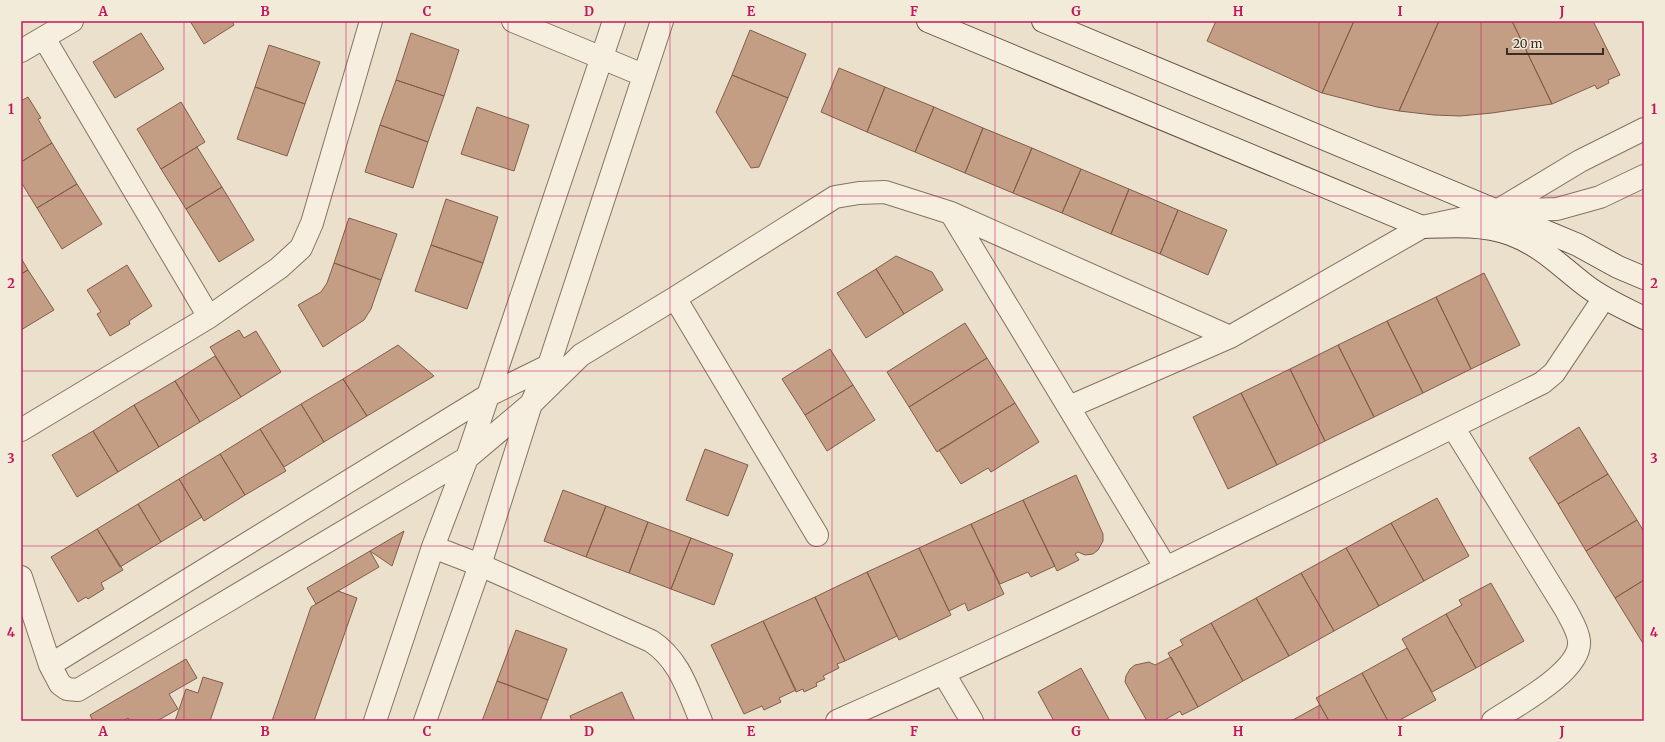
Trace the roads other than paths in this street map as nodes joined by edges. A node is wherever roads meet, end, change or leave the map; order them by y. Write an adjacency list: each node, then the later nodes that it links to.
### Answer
1 (72, 21): 8 (street)
2 (371, 21): 20 (street)
3 (513, 21): 10 (street)
4 (614, 21): 10 (street)
5 (662, 21): 11 (street)
6 (928, 21): 16 (street)
7 (1043, 21): 14 (street)
8 (44, 38): 9 (street); 20 (street)
9 (21, 52)
10 (602, 58): 11 (street); 25 (street)
11 (643, 75): 24 (street)
12 (1644, 129): 14 (street)
13 (1644, 176): 14 (street)
14 (1498, 211): 16 (street); 17 (street)
15 (951, 213): 18 (street); 22 (street); 27 (street)
16 (1422, 227): 19 (street); 22 (street)
17 (1644, 278)
18 (675, 298): 23 (street); 31 (street)
19 (1604, 298): 21 (street); 28 (street)
20 (209, 317): 29 (street)
21 (1644, 318)
22 (1230, 337): 27 (street)
23 (581, 355): 24 (street); 26 (street)
24 (549, 365): 25 (street); 26 (street)
25 (487, 396): 30 (street); 36 (street)
26 (532, 404): 30 (street); 33 (street)
27 (1069, 407): 34 (street)
28 (1453, 427): 34 (street); 43 (street)
29 (21, 430)
30 (467, 458): 32 (street); 36 (street)
31 (817, 535)
32 (433, 547): 33 (street); 38 (street)
33 (480, 565): 39 (street); 40 (street)
34 (1166, 568): 37 (street)
35 (21, 577): 36 (street)
36 (50, 665)
37 (944, 674): 41 (street); 42 (street)
38 (375, 721)
39 (425, 721)
40 (701, 721)
41 (837, 721)
42 (972, 721)
43 (1493, 721)

